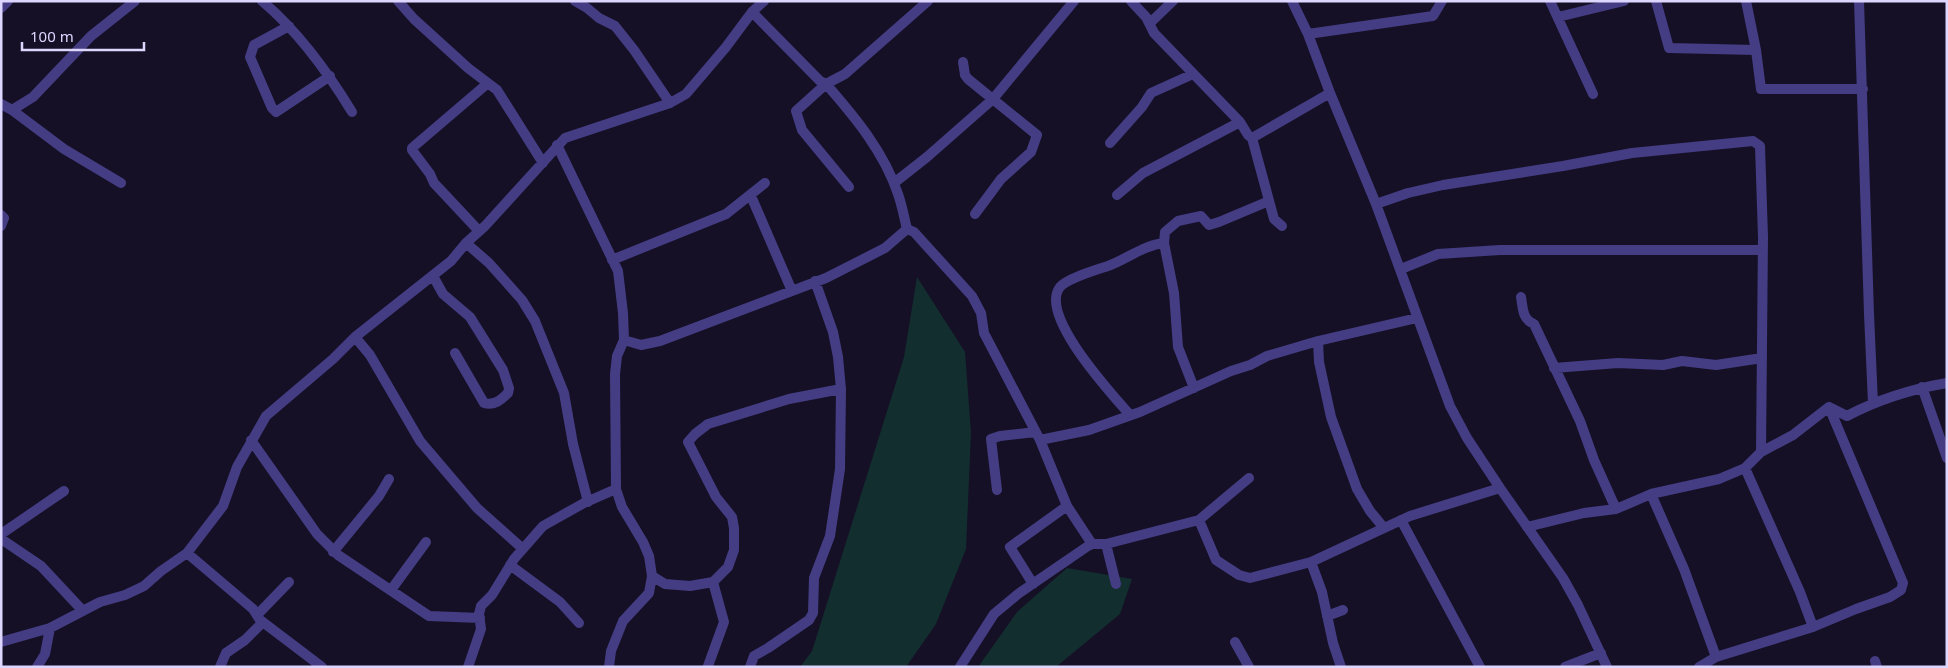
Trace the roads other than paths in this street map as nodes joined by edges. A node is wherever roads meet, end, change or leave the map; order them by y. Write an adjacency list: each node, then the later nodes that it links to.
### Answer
1 (8, 1): 18 (street)
2 (135, 1): 36 (street)
3 (262, 1): 22 (street)
4 (398, 1): 28 (street)
5 (575, 1): 34 (street)
6 (764, 1): 19 (street)
7 (928, 1): 29 (street)
8 (1074, 1): 33 (street)
9 (1131, 1): 21 (street)
10 (1173, 1): 21 (street)
11 (1292, 1): 23 (street)
12 (1442, 1): 23 (street)
13 (1550, 1): 20 (street)
14 (1624, 1): 20 (street)
15 (1656, 1): 24 (street)
16 (1746, 1): 24 (street)
17 (1859, 1): 30 (street)
18 (1, 8)
19 (752, 12): 29 (street); 34 (street)
20 (1558, 17): 32 (street)
21 (1150, 23): 26 (street)
22 (289, 26): 27 (street); 27 (street)
23 (1308, 34): 31 (street)
24 (1756, 50): 30 (street)
25 (963, 62): 33 (street)
26 (1192, 74): 38 (street); 40 (street)
27 (330, 76): 37 (street)
28 (488, 84): 42 (street); 56 (street)
29 (826, 84): 45 (street); 46 (street)
30 (1862, 89): 77 (street)
31 (1330, 92): 39 (street); 50 (street)
32 (1592, 94)
33 (993, 99): 45 (street); 51 (street)
34 (670, 103): 41 (street)
35 (1, 104): 36 (street)
36 (12, 110): 43 (street)
37 (352, 112)
38 (1240, 122): 39 (street); 47 (street)
39 (1252, 138): 49 (street)
40 (1110, 143)
41 (557, 145): 42 (street); 60 (street)
42 (543, 163): 56 (street)
43 (120, 183)
44 (765, 183): 48 (street)
45 (894, 183): 55 (street)
46 (849, 187)
47 (1117, 195)
48 (751, 196): 60 (street); 64 (street)
49 (1269, 201): 54 (street); 58 (street)
50 (1376, 204): 59 (street); 61 (street)
51 (975, 214)
52 (1, 215): 53 (street)
53 (1, 226)
54 (1282, 226)
55 (907, 229): 63 (street); 80 (street)
56 (479, 231): 57 (street)
57 (466, 243): 62 (street); 92 (street)
58 (1164, 243): 75 (street); 79 (street)
59 (1763, 250): 61 (street); 71 (street)
60 (612, 260): 68 (street)
61 (1401, 268): 66 (street)
62 (433, 276): 67 (street); 70 (street)
63 (815, 281): 64 (street); 76 (street)
64 (792, 291): 68 (street)
65 (1521, 297): 72 (street)
66 (1417, 318): 69 (street); 87 (street)
67 (355, 337): 81 (street); 104 (street)
68 (624, 340): 88 (street)
69 (1318, 341): 75 (street); 98 (street)
70 (454, 353)
71 (1762, 358): 72 (street); 82 (street)
72 (1554, 368): 94 (street)
73 (1947, 383): 74 (street)
74 (1922, 387): 77 (street); 83 (street)
75 (1194, 388): 79 (street)
76 (841, 389): 111 (street); 133 (street)
77 (1874, 402): 78 (street)
78 (1829, 407): 82 (street); 121 (street)
79 (1130, 415): 80 (street)
80 (1037, 436): 90 (street); 93 (street)
81 (251, 440): 105 (street); 106 (street)
82 (1761, 452): 84 (street)
83 (1947, 458)
84 (1745, 468): 91 (street); 121 (street)
85 (1249, 478): 95 (street)
86 (388, 479): 105 (street)
87 (1500, 488): 96 (street); 97 (street)
88 (616, 489): 92 (street); 109 (street)
89 (64, 490): 99 (street)
90 (997, 490)
91 (1651, 494): 94 (street); 126 (street)
92 (588, 502): 104 (street)
93 (1067, 506): 102 (street); 112 (street)
94 (1616, 509): 97 (street)
95 (1199, 520): 103 (street); 107 (street)
96 (1401, 520): 98 (street); 137 (street)
97 (1527, 527): 125 (street)
98 (1384, 528): 107 (street)
99 (1, 534)
100 (1, 539): 116 (street)
101 (426, 542): 114 (street)
102 (1092, 544): 103 (street); 112 (street)
103 (1106, 544): 113 (street)
104 (523, 549): 108 (street)
105 (333, 552): 114 (street)
106 (187, 553): 116 (street); 119 (street)
107 (1311, 562): 117 (street)
108 (510, 565): 118 (street); 120 (street)
109 (652, 576): 111 (street); 132 (street)
110 (289, 582): 119 (street)
111 (713, 582): 127 (street)
112 (1033, 584): 134 (street)
113 (1116, 584)
114 (391, 590): 118 (street)
115 (1343, 610): 117 (street)
116 (84, 611): 122 (street)
117 (1327, 616): 136 (street)
118 (480, 618): 131 (street)
119 (260, 619): 129 (street); 130 (street)
120 (579, 623)
121 (1813, 627): 126 (street)
122 (50, 628): 123 (street); 128 (street)
123 (1, 642)
124 (1234, 642): 135 (street)
125 (1601, 653): 138 (street); 139 (street)
126 (1716, 657): 140 (street)
127 (708, 666)
128 (37, 667)
129 (220, 667)
130 (322, 667)
131 (468, 667)
132 (609, 667)
133 (750, 667)
134 (960, 667)
135 (1249, 667)
136 (1341, 667)
137 (1480, 667)
138 (1565, 667)
139 (1607, 667)
140 (1698, 667)

